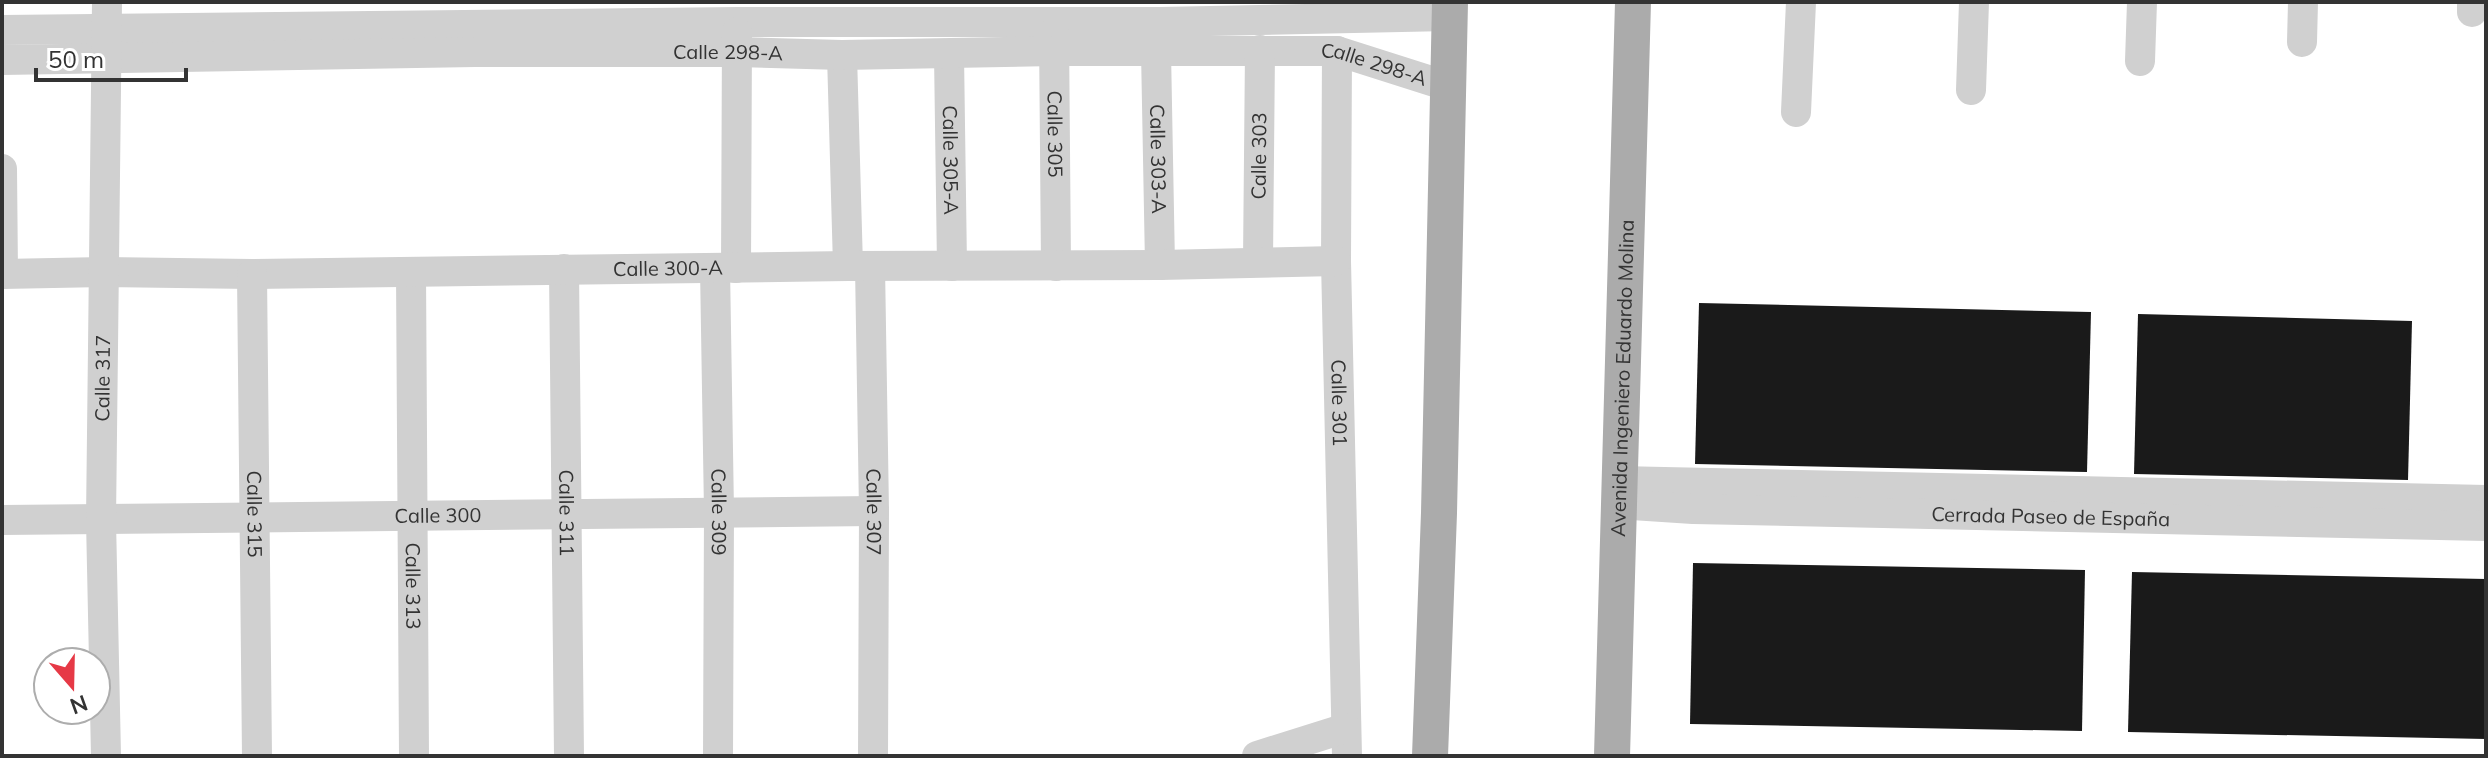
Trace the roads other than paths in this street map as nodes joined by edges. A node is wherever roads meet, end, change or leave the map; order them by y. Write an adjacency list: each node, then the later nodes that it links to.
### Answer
1 (1633, 2): 46 (main road, Avenida Ingeniero Eduardo Molina)
2 (1801, 2): 32 (street)
3 (1974, 2): 31 (street)
4 (2142, 2): 29 (street)
5 (2303, 2): 21 (street)
6 (1449, 9): 7 (street, Calle 298-A); 30 (main road)
7 (1366, 10): 9 (street, Calle 298-A)
8 (1054, 11): 13 (street, Calle 298-A); 17 (street, Calle 298-A); 23 (street, Calle 305)
9 (1259, 11): 17 (street, Calle 298-A)
10 (629, 12): 11 (street, Calle 298-A); 14 (street, Calle 298-A)
11 (736, 12): 12 (street, Calle 298-A); 25 (street, Calle 309)
12 (844, 12): 13 (street, Calle 298-A)
13 (948, 12)
14 (523, 13): 18 (street, Calle 298-A)
15 (211, 15): 16 (street, Calle 298-A); 19 (street, Calle 298-A)
16 (316, 15): 18 (street, Calle 298-A)
17 (1158, 25): 22 (street, Calle 298-A); 23 (street, Calle 298-A); 36 (street, Calle 303-A)
18 (419, 27): 19 (street, Calle 298-A); 25 (street, Calle 298-A)
19 (107, 29): 20 (street, Calle 298-A); 28 (street, Calle 298-A); 42 (street, Calle 317)
20 (2, 30)
21 (2302, 42)
22 (1260, 50): 24 (street, Calle 298-A); 35 (street, Calle 303)
23 (1054, 51): 26 (street, Calle 298-A); 39 (street, Calle 305)
24 (1337, 51): 30 (street, Calle 298-A); 34 (street, Calle 301)
25 (737, 52): 27 (street, Calle 298-A); 40 (street, Calle 309)
26 (949, 54): 27 (street, Calle 298-A); 38 (street, Calle 305-A)
27 (842, 55): 37 (street, Calle 307)
28 (2, 60)
29 (2140, 61)
30 (1447, 86): 64 (main road)
31 (1971, 90)
32 (1796, 112)
33 (2, 169): 44 (street)
34 (1336, 261): 35 (street, Calle 300-A); 56 (street, Calle 301)
35 (1258, 262): 36 (street, Calle 300-A)
36 (1160, 265): 39 (street, Calle 300-A)
37 (859, 266): 38 (street, Calle 300-A); 40 (street, Calle 300-A); 49 (street, Calle 307)
38 (952, 266): 39 (street, Calle 300-A)
39 (1056, 266)
40 (726, 268): 41 (street, Calle 300-A); 48 (street, Calle 309)
41 (564, 269): 43 (street, Calle 300-A); 50 (street, Calle 311)
42 (104, 272): 44 (street, Calle 300-A); 45 (street, Calle 300-A); 54 (street, Calle 317)
43 (411, 272): 45 (street, Calle 300-A); 51 (street, Calle 313)
44 (3, 274)
45 (252, 274): 52 (street, Calle 315)
46 (1618, 492): 47 (street, Cerrada Paseo de España); 55 (street, Cerrada Paseo de España); 65 (main road, Avenida Ingeniero Eduardo Molina)
47 (2486, 500)
48 (719, 511): 49 (street, Calle 300); 50 (street, Calle 300); 61 (street, Calle 309)
49 (874, 511): 62 (street, Calle 307)
50 (566, 515): 51 (street, Calle 300); 60 (street, Calle 311)
51 (412, 516): 52 (street, Calle 300); 59 (street, Calle 313)
52 (255, 519): 54 (street, Calle 300); 58 (street, Calle 315)
53 (2, 520): 54 (street, Calle 300)
54 (101, 520): 57 (street, Calle 317)
55 (2486, 526)
56 (1346, 742): 63 (street)
57 (106, 756)
58 (257, 756)
59 (414, 756)
60 (569, 756)
61 (718, 756)
62 (873, 756)
63 (1257, 756)
64 (1430, 756)
65 (1612, 756)

